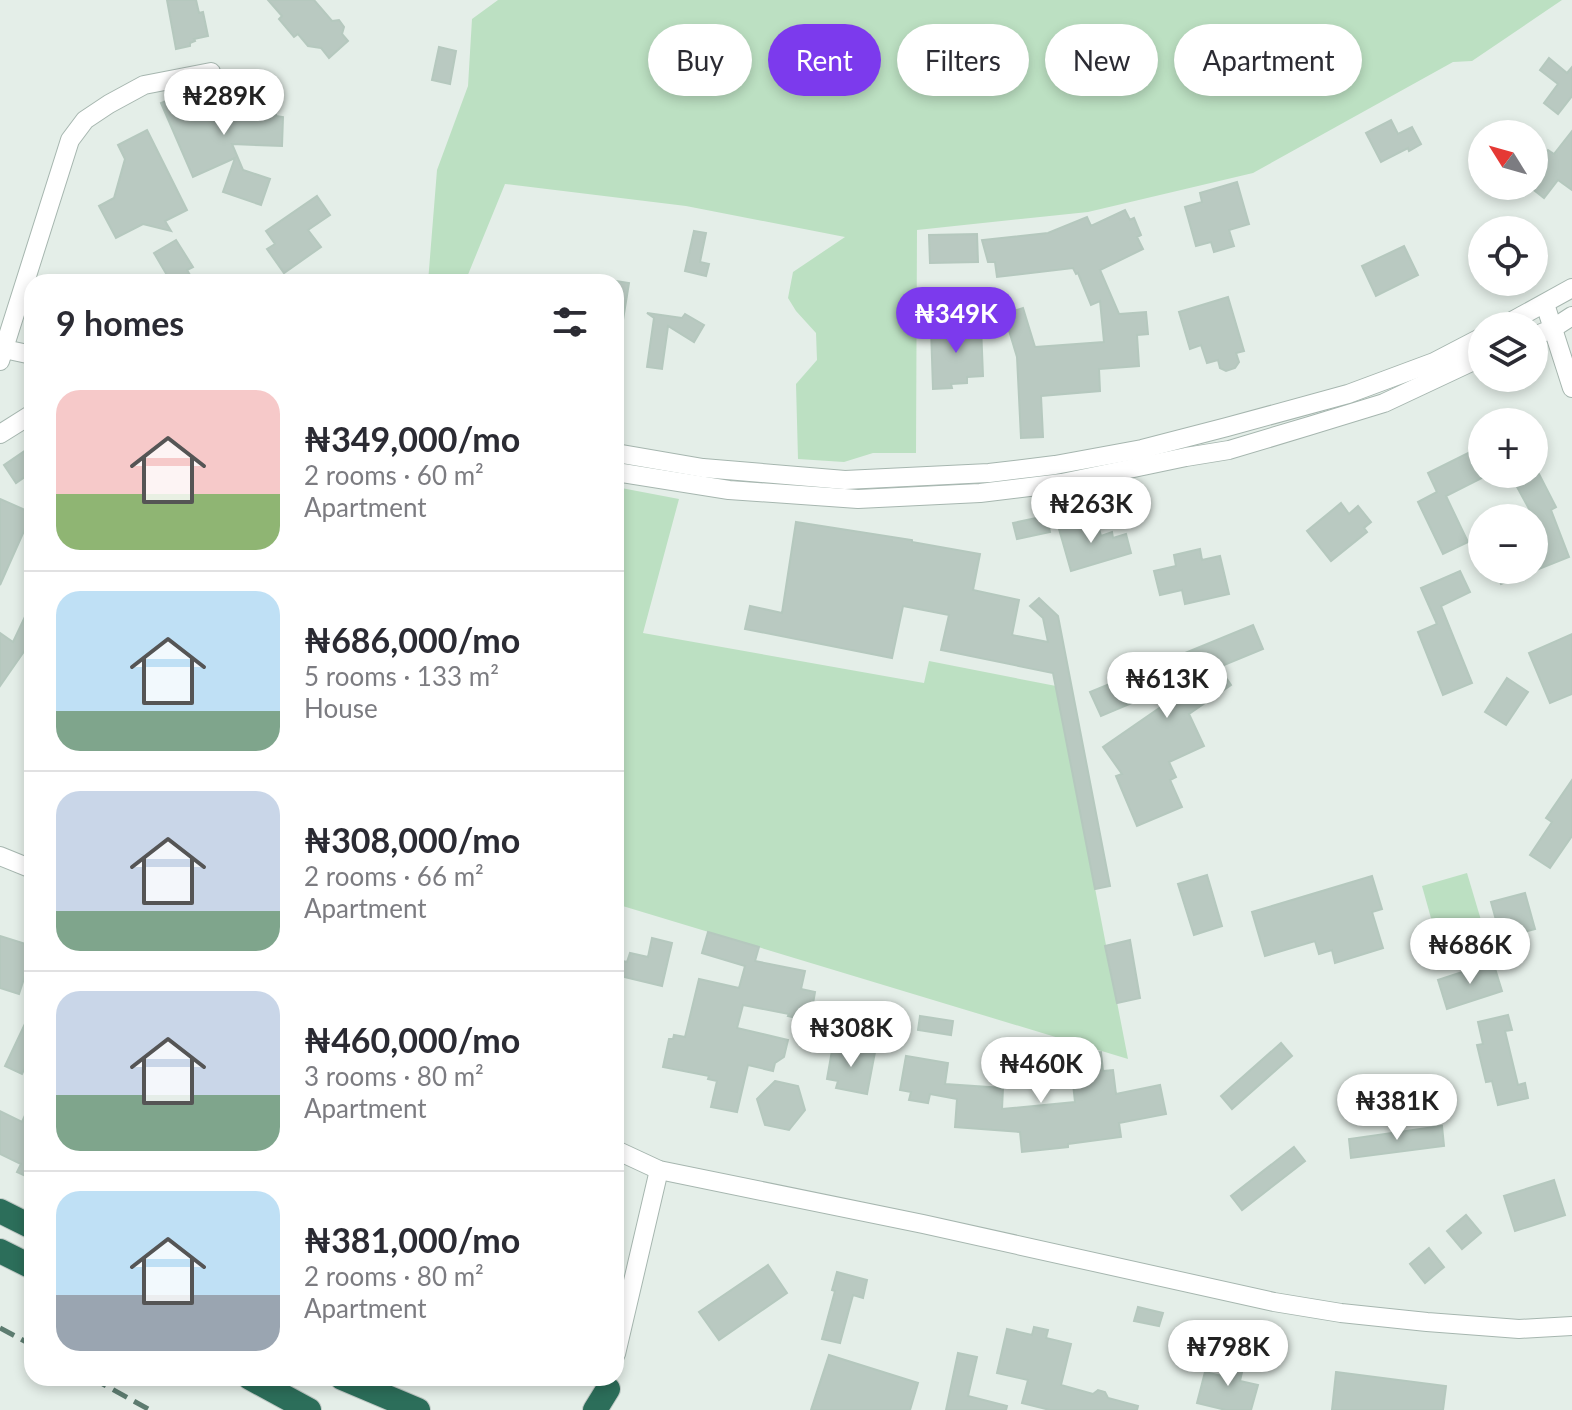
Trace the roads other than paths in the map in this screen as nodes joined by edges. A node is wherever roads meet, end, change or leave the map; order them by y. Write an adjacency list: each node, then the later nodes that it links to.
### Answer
1 (211, 72): 2 (street)
2 (27, 274)
3 (24, 282): 12 (street)
4 (1572, 288): 5 (street)
5 (1545, 304): 6 (street); 7 (street)
6 (1530, 312)
7 (1544, 312)
8 (1572, 316): 9 (street)
9 (1548, 329)
10 (1548, 342): 15 (street)
11 (1468, 344): 18 (street)
12 (1, 353): 13 (street)
13 (24, 354)
14 (1468, 364): 19 (street)
15 (1572, 388)
16 (24, 419): 17 (street)
17 (0, 434)
18 (624, 454)
19 (624, 473)
20 (0, 856): 21 (street)
21 (24, 866)
22 (624, 1154): 23 (street)
23 (659, 1170): 28 (street); 29 (street)
24 (0, 1211): 26 (highway)
25 (0, 1223): 27 (highway)
26 (24, 1223)
27 (24, 1231)
28 (624, 1320)
29 (1572, 1326)
30 (265, 1386): 33 (highway)
31 (361, 1386): 34 (highway)
32 (607, 1392): 35 (highway)
33 (309, 1410)
34 (418, 1410)
35 (595, 1410)

